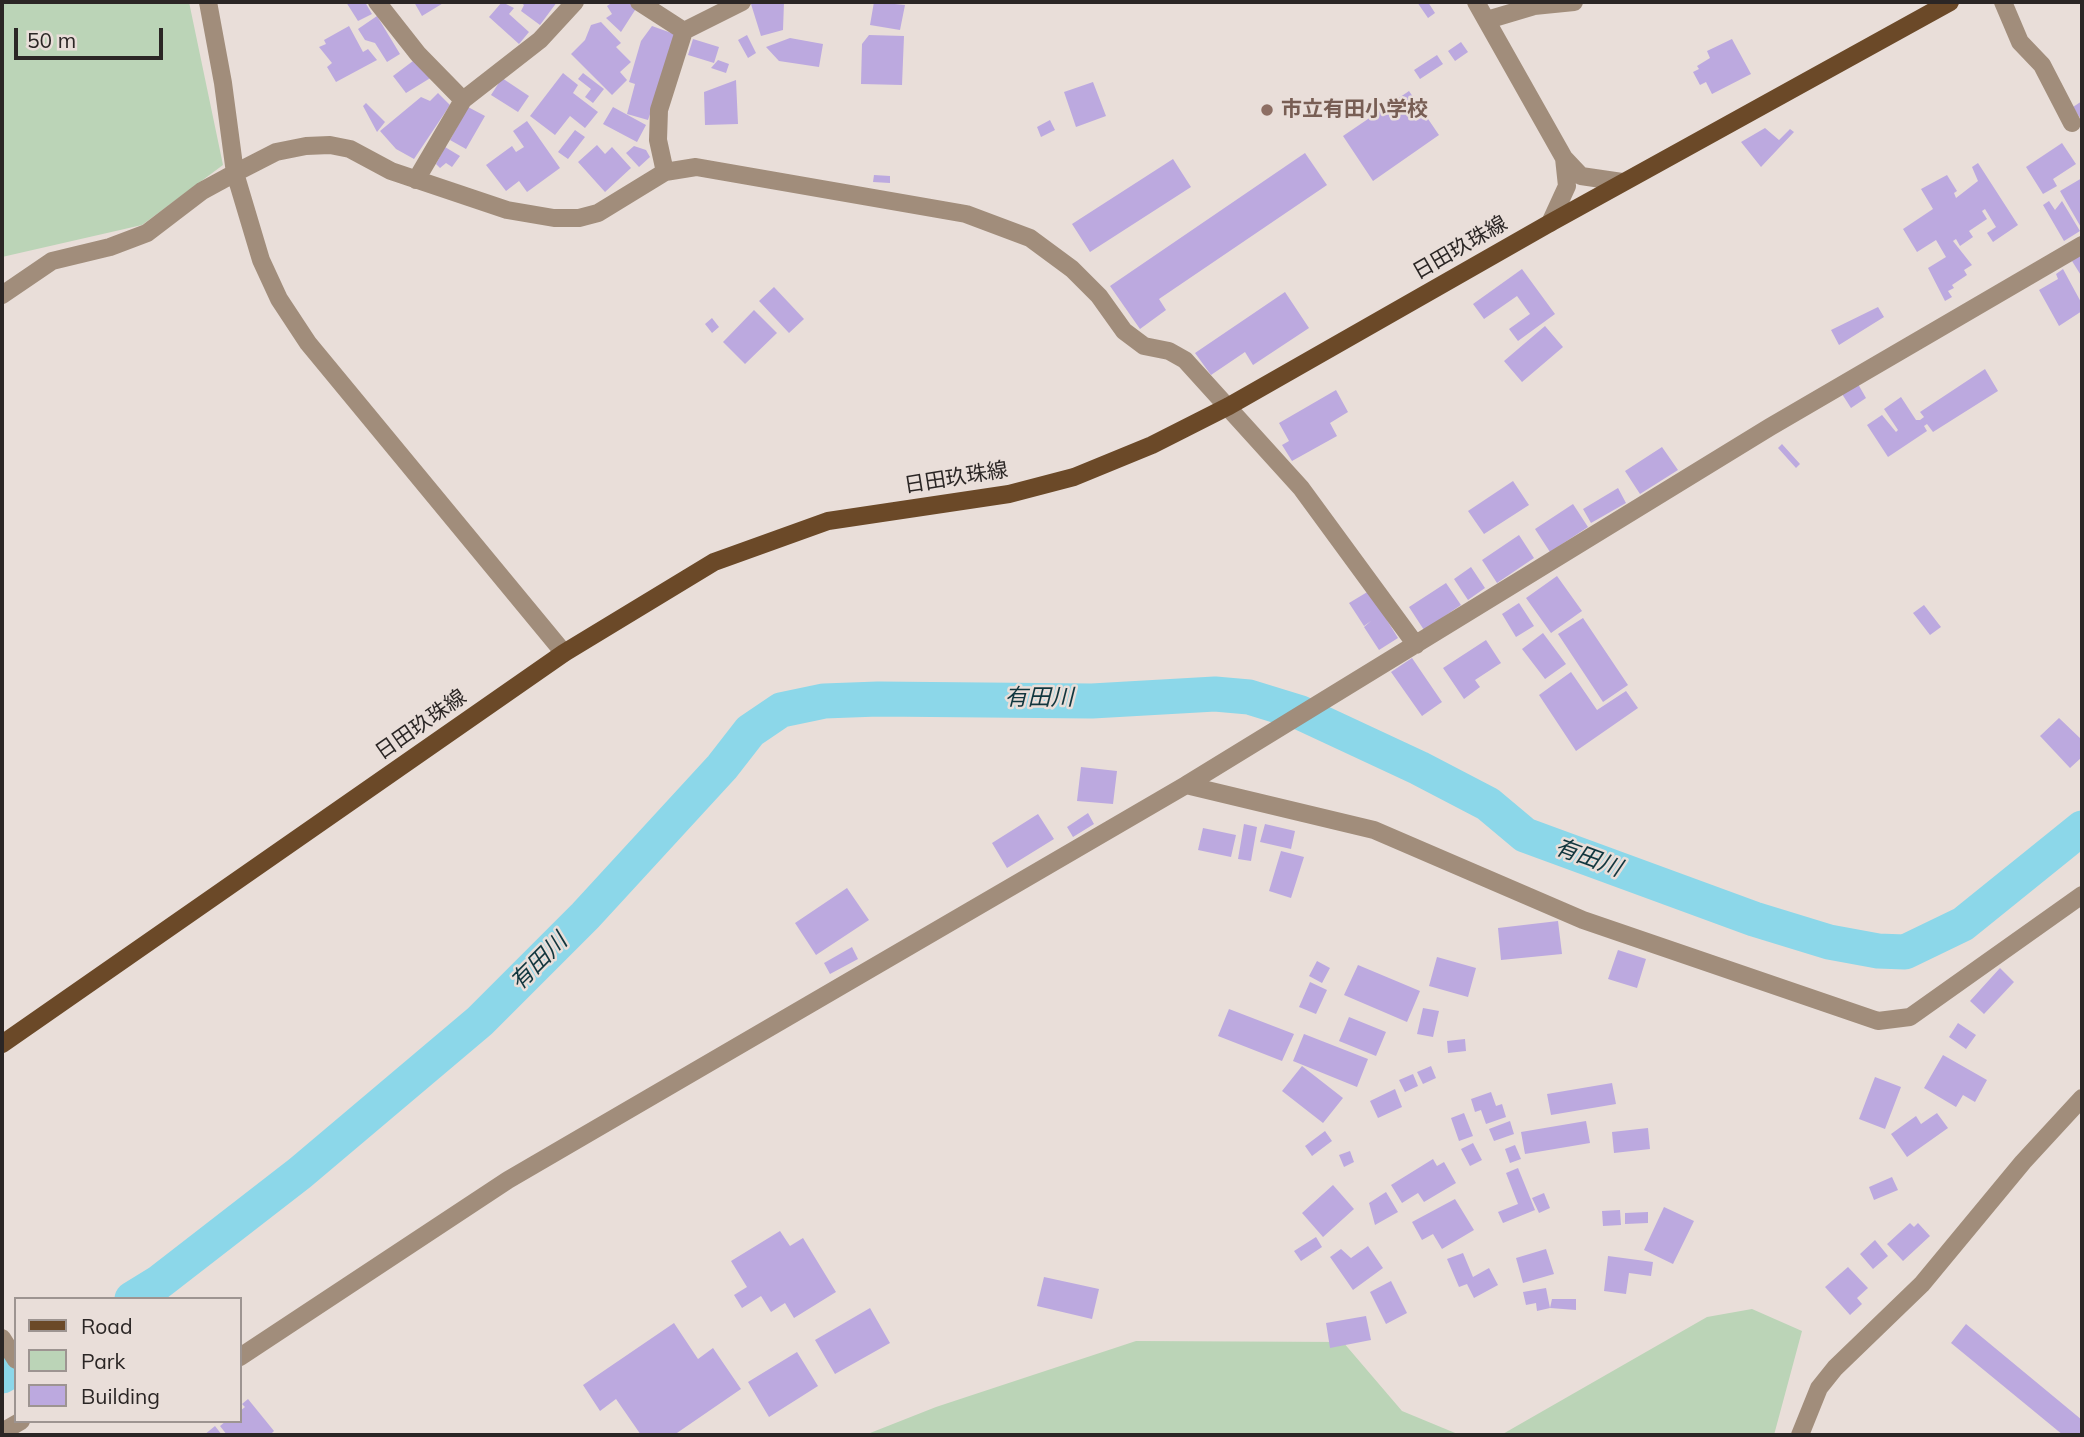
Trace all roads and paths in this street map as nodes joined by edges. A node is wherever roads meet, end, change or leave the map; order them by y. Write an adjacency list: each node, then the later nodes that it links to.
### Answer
1 (208, 2): 16 (street)
2 (377, 2): 12 (street)
3 (575, 2): 12 (street)
4 (639, 2): 11 (street)
5 (742, 2): 11 (street)
6 (1476, 2): 10 (street)
7 (1574, 2): 10 (street)
8 (1950, 2): 18 (main road, 日田玖珠線)
9 (2003, 2): 13 (street)
10 (1487, 20): 14 (street)
11 (684, 31): 15 (street)
12 (463, 100): 17 (street)
13 (2072, 123)
14 (1564, 158): 18 (street); 19 (street)
15 (665, 172): 17 (street); 22 (street)
16 (234, 173): 17 (street); 21 (street); 24 (street)
17 (416, 180)
18 (1622, 182): 19 (main road, 日田玖珠線)
19 (1550, 223): 22 (main road, 日田玖珠線)
20 (2082, 245): 23 (street)
21 (2, 295)
22 (1229, 406): 23 (street); 24 (main road, 日田玖珠線)
23 (1416, 645): 25 (street)
24 (564, 653): 27 (main road, 日田玖珠線)
25 (1193, 780): 26 (street); 30 (street)
26 (2082, 895)
27 (2, 1044)
28 (2082, 1098): 34 (street)
29 (2, 1338): 31 (street)
30 (242, 1356)
31 (14, 1357)
32 (18, 1423): 33 (street)
33 (2, 1432)
34 (1800, 1435)

